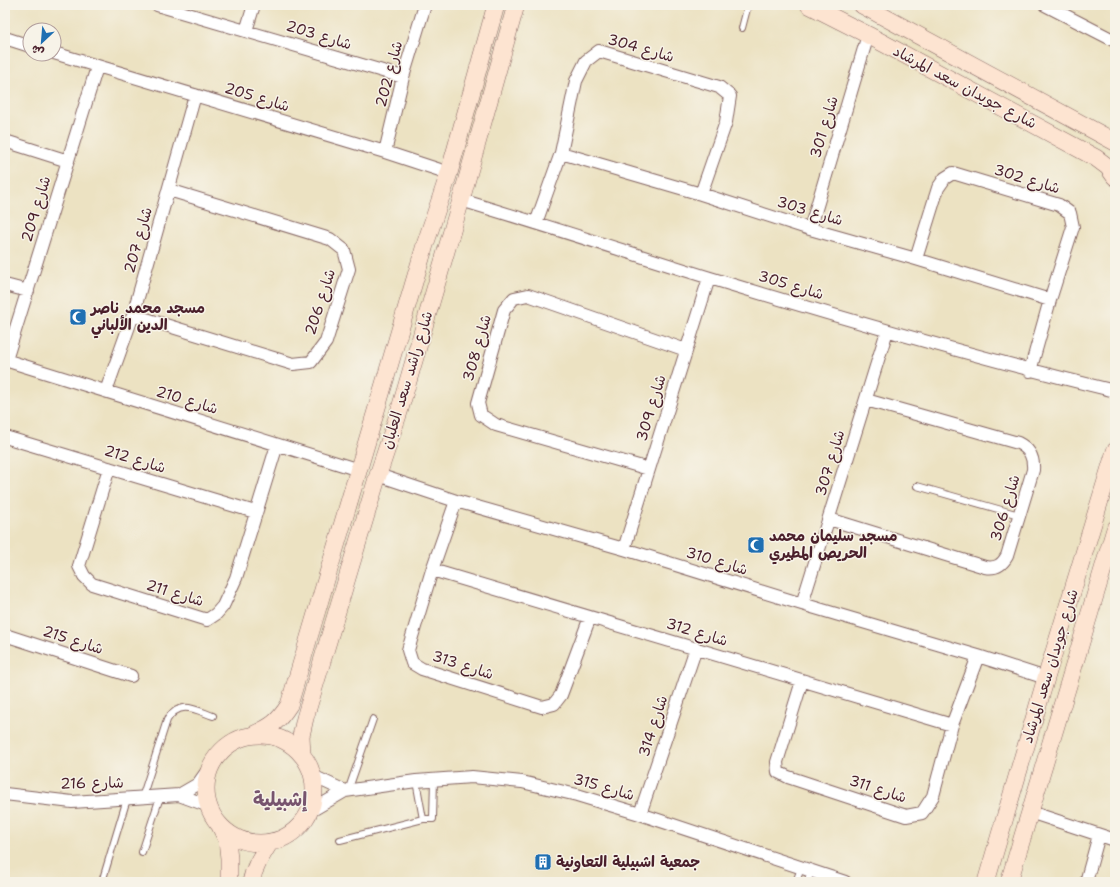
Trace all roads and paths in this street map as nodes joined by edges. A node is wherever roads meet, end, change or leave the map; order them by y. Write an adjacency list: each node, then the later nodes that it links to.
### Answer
1 (156, 5): 11 (street, شارع 203)
2 (254, 5): 11 (street)
3 (425, 5): 18 (street, شارع 202)
4 (496, 5): 25 (main road, شارع راشد سعد العلبان)
5 (516, 5): 29 (main road, شارع راشد سعد العلبان)
6 (748, 5): 10 (lane)
7 (809, 5): 12 (main road, شارع جويدان سعد المرشاد)
8 (862, 5): 21 (main road, شارع جويدان سعد المرشاد)
9 (1046, 5): 14 (street)
10 (742, 28)
11 (246, 31): 18 (street, شارع 203)
12 (868, 35): 26 (main road, شارع جويدان سعد المرشاد); 31 (street, شارع 301)
13 (5, 38): 15 (street)
14 (1115, 41)
15 (22, 43)
16 (62, 56): 17 (street, شارع 205)
17 (97, 67): 19 (street, شارع 205); 24 (street, شارع 209)
18 (403, 77): 22 (street, شارع 202)
19 (196, 95): 22 (street, شارع 205); 27 (street, شارع 207)
20 (5, 141): 24 (street)
21 (1115, 142)
22 (385, 152): 25 (street, شارع 205)
23 (561, 153): 28 (street, شارع 303); 28 (street, شارع 304); 30 (street, شارع 304)
24 (68, 161): 37 (street, شارع 209)
25 (449, 173): 32 (main road, شارع راشد سعد العلبان)
26 (1115, 177)
27 (169, 190): 39 (street, شارع 207); 39 (street, شارع 206)
28 (701, 194): 31 (street, شارع 303)
29 (461, 200): 30 (street, شارع 305); 33 (main road, شارع راشد سعد العلبان)
30 (536, 223): 35 (street, شارع 305)
31 (810, 229): 34 (street, شارع 303)
32 (425, 245): 33 (main road); 47 (main road, شارع راشد سعد العلبان)
33 (445, 253): 48 (main road, شارع راشد سعد العلبان)
34 (916, 259): 38 (street, شارع 303); 38 (street, شارع 302)
35 (709, 278): 40 (street, شارع 305); 41 (street, شارع 309)
36 (5, 285): 37 (street)
37 (28, 291): 42 (street, شارع 209)
38 (1050, 300): 43 (street, شارع 302)
39 (133, 315): 45 (street, شارع 207)
40 (887, 331): 43 (street, شارع 305); 46 (street, شارع 307)
41 (686, 350): 53 (street, شارع 309); 53 (street, شارع 308)
42 (5, 360): 45 (street, شارع 210)
43 (1030, 371): 44 (street, شارع 305)
44 (1115, 390)
45 (106, 392): 50 (street, شارع 210)
46 (866, 400): 59 (street, شارع 306); 60 (street, شارع 307)
47 (379, 406): 48 (main road); 54 (main road, شارع راشد سعد العلبان)
48 (399, 412): 55 (main road, شارع راشد سعد العلبان)
49 (5, 438): 52 (street, شارع 212)
50 (277, 444): 54 (street, شارع 210); 58 (street, شارع 211)
51 (1115, 451): 71 (main road, شارع جويدان سعد المرشاد)
52 (109, 468): 58 (street, شارع 212); 58 (street, شارع 211)
53 (649, 469): 62 (street, شارع 309)
54 (359, 470): 76 (main road, شارع راشد سعد العلبان)
55 (378, 475): 57 (street, شارع 310); 77 (main road, شارع راشد سعد العلبان)
56 (917, 486): 59 (lane)
57 (456, 501): 62 (street, شارع 310); 64 (street, شارع 313)
58 (255, 512)
59 (1019, 515): 60 (street, شارع 306)
60 (829, 519): 65 (street, شارع 307)
61 (1115, 529): 63 (main road, شارع جويدان سعد المرشاد)
62 (624, 549): 65 (street, شارع 310)
63 (1112, 551): 90 (main road, شارع جويدان سعد المرشاد)
64 (432, 570): 66 (street, شارع 312); 66 (street, شارع 313)
65 (802, 604): 69 (street, شارع 310)
66 (590, 617): 68 (street, شارع 312)
67 (5, 635): 70 (street, شارع 215)
68 (696, 648): 72 (street, شارع 312); 91 (street, شارع 314)
69 (978, 656): 71 (street, شارع 310); 75 (street, شارع 311)
70 (131, 676)
71 (1046, 678): 105 (main road, شارع جويدان سعد المرشاد)
72 (802, 681): 75 (street, شارع 312); 75 (street, شارع 311)
73 (213, 716): 86 (lane)
74 (373, 719): 82 (lane)
75 (952, 725)
76 (253, 735): 77 (main road); 78 (main road)
77 (302, 755): 79 (main road)
78 (212, 764): 84 (street, شارع 216); 88 (main road)
79 (313, 776): 82 (street); 89 (main road)
80 (434, 779): 81 (street, شارع 315); 91 (street, شارع 315); 92 (lane)
81 (416, 780): 82 (street, شارع 315); 92 (lane)
82 (347, 791): 89 (street, شارع 315)
83 (5, 794): 87 (street, شارع 216)
84 (179, 795): 85 (street, شارع 216); 88 (street, شارع 216)
85 (160, 797): 86 (street, شارع 216); 98 (lane)
86 (142, 798): 87 (street, شارع 216)
87 (127, 799): 100 (lane)
88 (209, 806): 93 (main road)
89 (309, 812): 97 (main road)
90 (1030, 812): 94 (street); 106 (main road, شارع جويدان سعد المرشاد)
91 (640, 814): 99 (street, شارع 315)
92 (423, 819): 95 (lane)
93 (218, 822): 97 (main road); 101 (main road)
94 (1099, 835): 96 (street); 107 (street)
95 (340, 840)
96 (1115, 840)
97 (270, 842): 102 (main road)
98 (142, 852)
99 (806, 874): 103 (lane); 104 (street, شارع 315)
100 (102, 882)
101 (230, 882)
102 (251, 882)
103 (796, 882)
104 (845, 882)
105 (986, 882)
106 (1009, 882)
107 (1086, 882)

